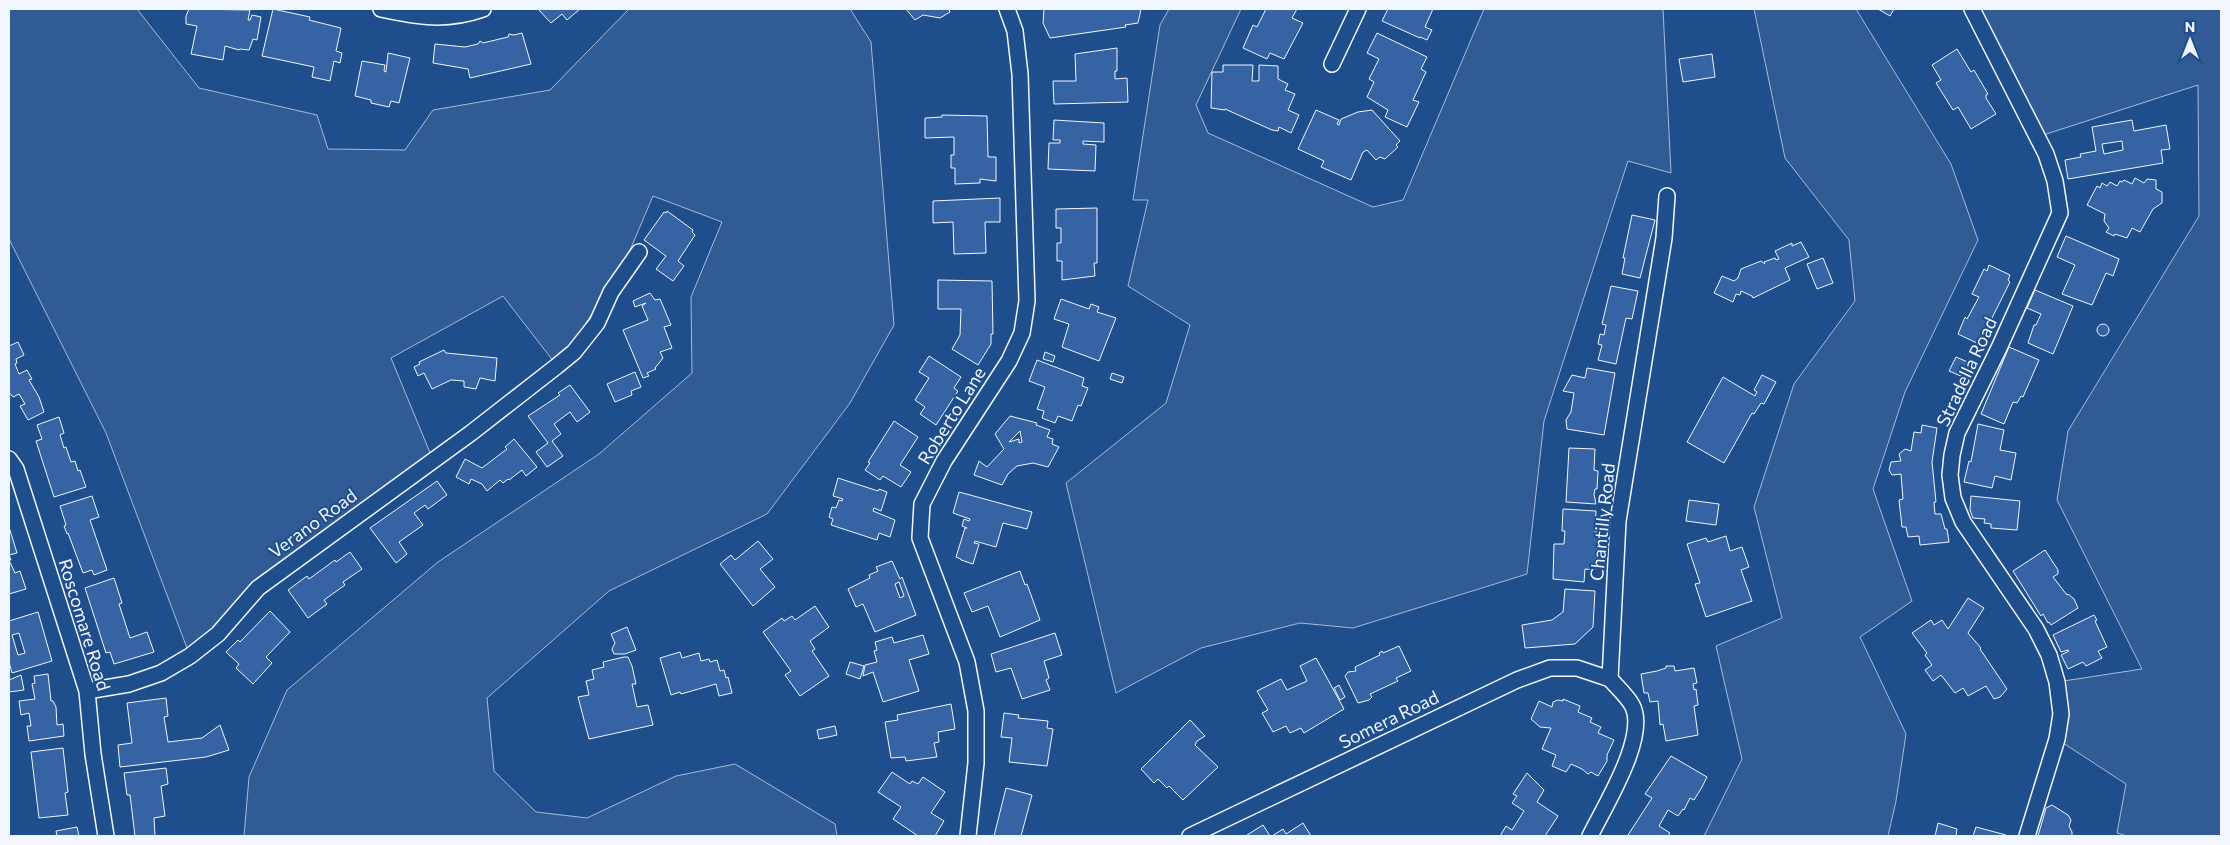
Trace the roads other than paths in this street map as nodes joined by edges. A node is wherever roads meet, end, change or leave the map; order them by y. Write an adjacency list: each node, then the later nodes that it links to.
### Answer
1 (381, 9): 2 (street)
2 (483, 9)
3 (1007, 9): 13 (street, Roberto Lane)
4 (1358, 9): 6 (street)
5 (1972, 9): 16 (street, Stradella Road)
6 (1332, 64)
7 (1667, 196): 10 (street, Chantilly Road)
8 (639, 252): 11 (street, Verano Road)
9 (9, 459): 11 (street, Roscomare Road)
10 (1610, 679): 14 (street, Somera Road); 15 (street)
11 (87, 691): 12 (street, Roscomare Road)
12 (106, 836)
13 (968, 836)
14 (1190, 836)
15 (1590, 836)
16 (2027, 836)

